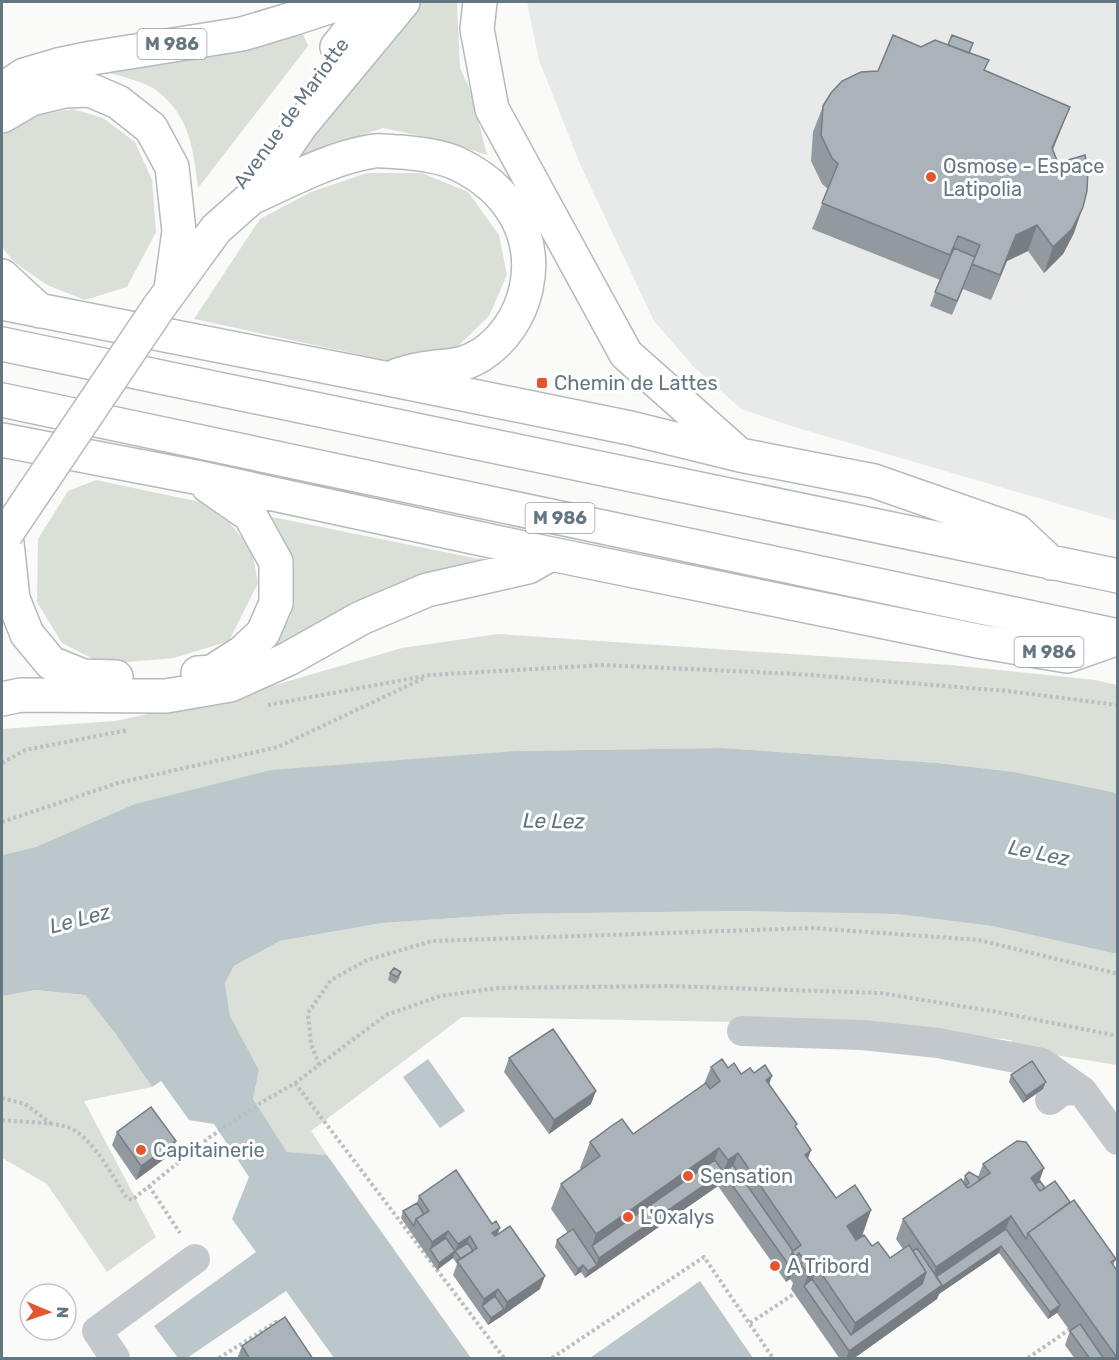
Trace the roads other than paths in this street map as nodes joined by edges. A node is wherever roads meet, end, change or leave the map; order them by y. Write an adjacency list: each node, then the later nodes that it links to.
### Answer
1 (344, 2): 5 (main road, M 986)
2 (373, 2): 8 (main road, Avenue de Mariotte)
3 (403, 2): 7 (main road)
4 (480, 2): 17 (main road)
5 (2, 90)
6 (2, 116): 10 (main road)
7 (251, 198): 8 (main road); 14 (main road)
8 (216, 229): 10 (main road)
9 (2, 276): 12 (main road)
10 (165, 301): 19 (main road, bridge)
11 (2, 303): 12 (main road)
12 (42, 312): 14 (main road)
13 (2, 344): 21 (main road)
14 (384, 378): 17 (main road)
15 (2, 400): 23 (main road, M 986)
16 (2, 440): 18 (main road, M 986)
17 (740, 455): 21 (main road)
18 (195, 477): 19 (main road, M 986); 20 (main road, M 986)
19 (4, 538)
20 (551, 554): 23 (main road, M 986); 24 (main road, M 986)
21 (1051, 563): 22 (main road)
22 (1118, 576)
23 (1118, 637)
24 (2, 699)
25 (742, 1031): 26 (street)
26 (1082, 1091): 27 (street); 28 (street)
27 (1050, 1100)
28 (1118, 1140)
29 (195, 1259): 30 (street)
30 (115, 1359)

